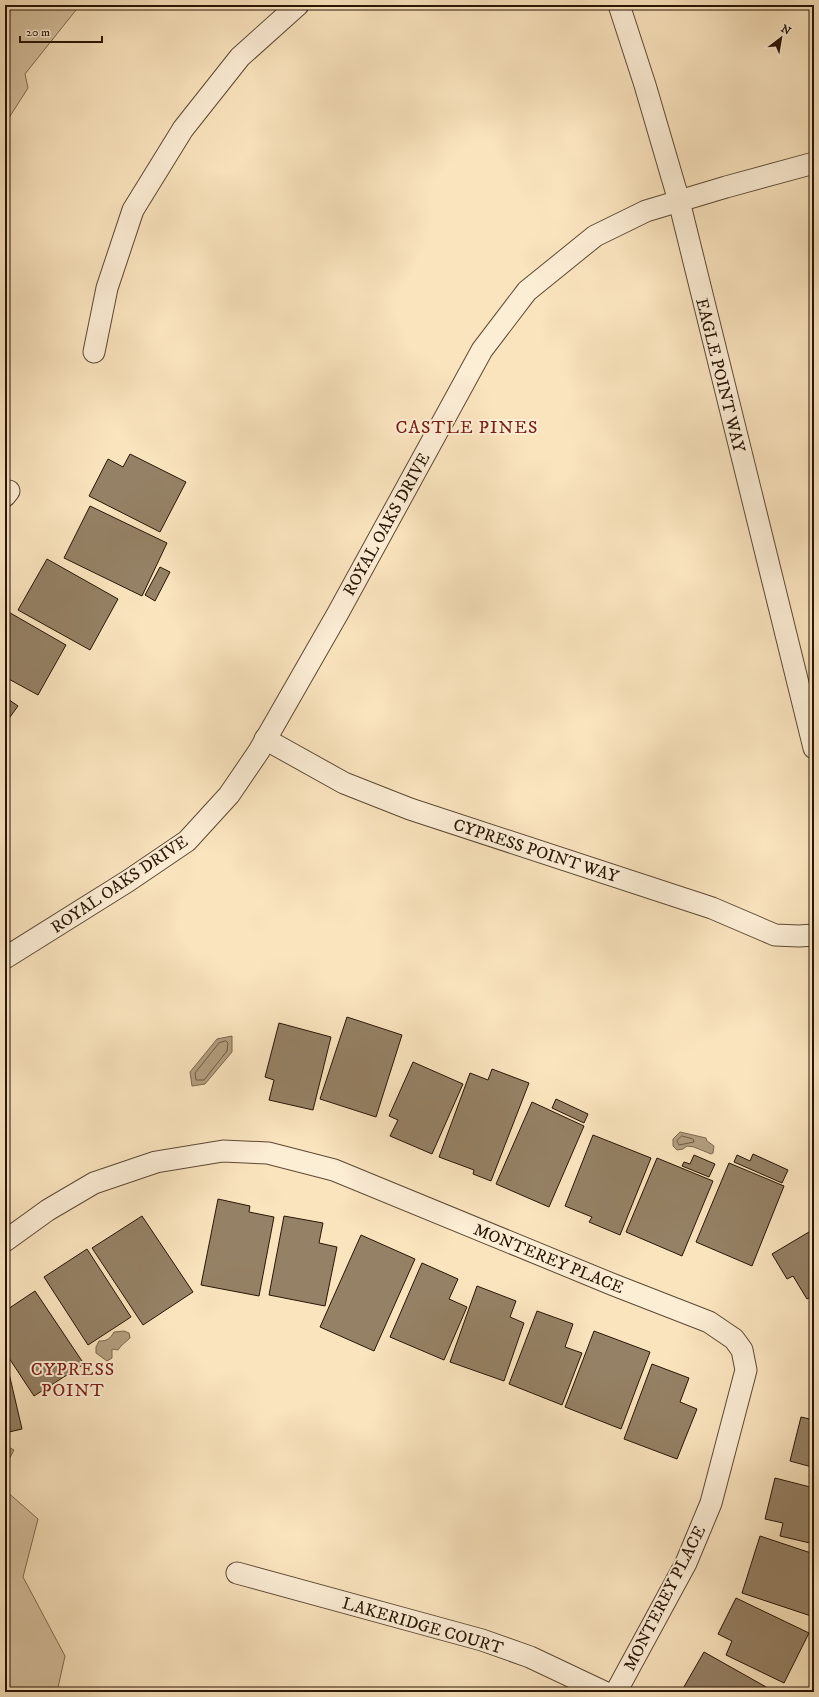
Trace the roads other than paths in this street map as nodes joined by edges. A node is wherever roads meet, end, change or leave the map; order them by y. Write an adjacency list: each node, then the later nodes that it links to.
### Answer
1 (298, 5): 5 (street)
2 (619, 5): 4 (street, EAGLE POINT WAY)
3 (814, 163): 4 (street, ROYAL OAKS DRIVE)
4 (679, 201): 6 (street, ROYAL OAKS DRIVE); 7 (street, EAGLE POINT WAY)
5 (94, 352)
6 (265, 740): 8 (street, CYPRESS POINT WAY); 9 (street, ROYAL OAKS DRIVE)
7 (814, 748)
8 (814, 935)
9 (5, 958)
10 (5, 1241): 13 (street, MONTEREY PLACE)
11 (237, 1573): 12 (street, LAKERIDGE COURT)
12 (604, 1692)
13 (616, 1692)

